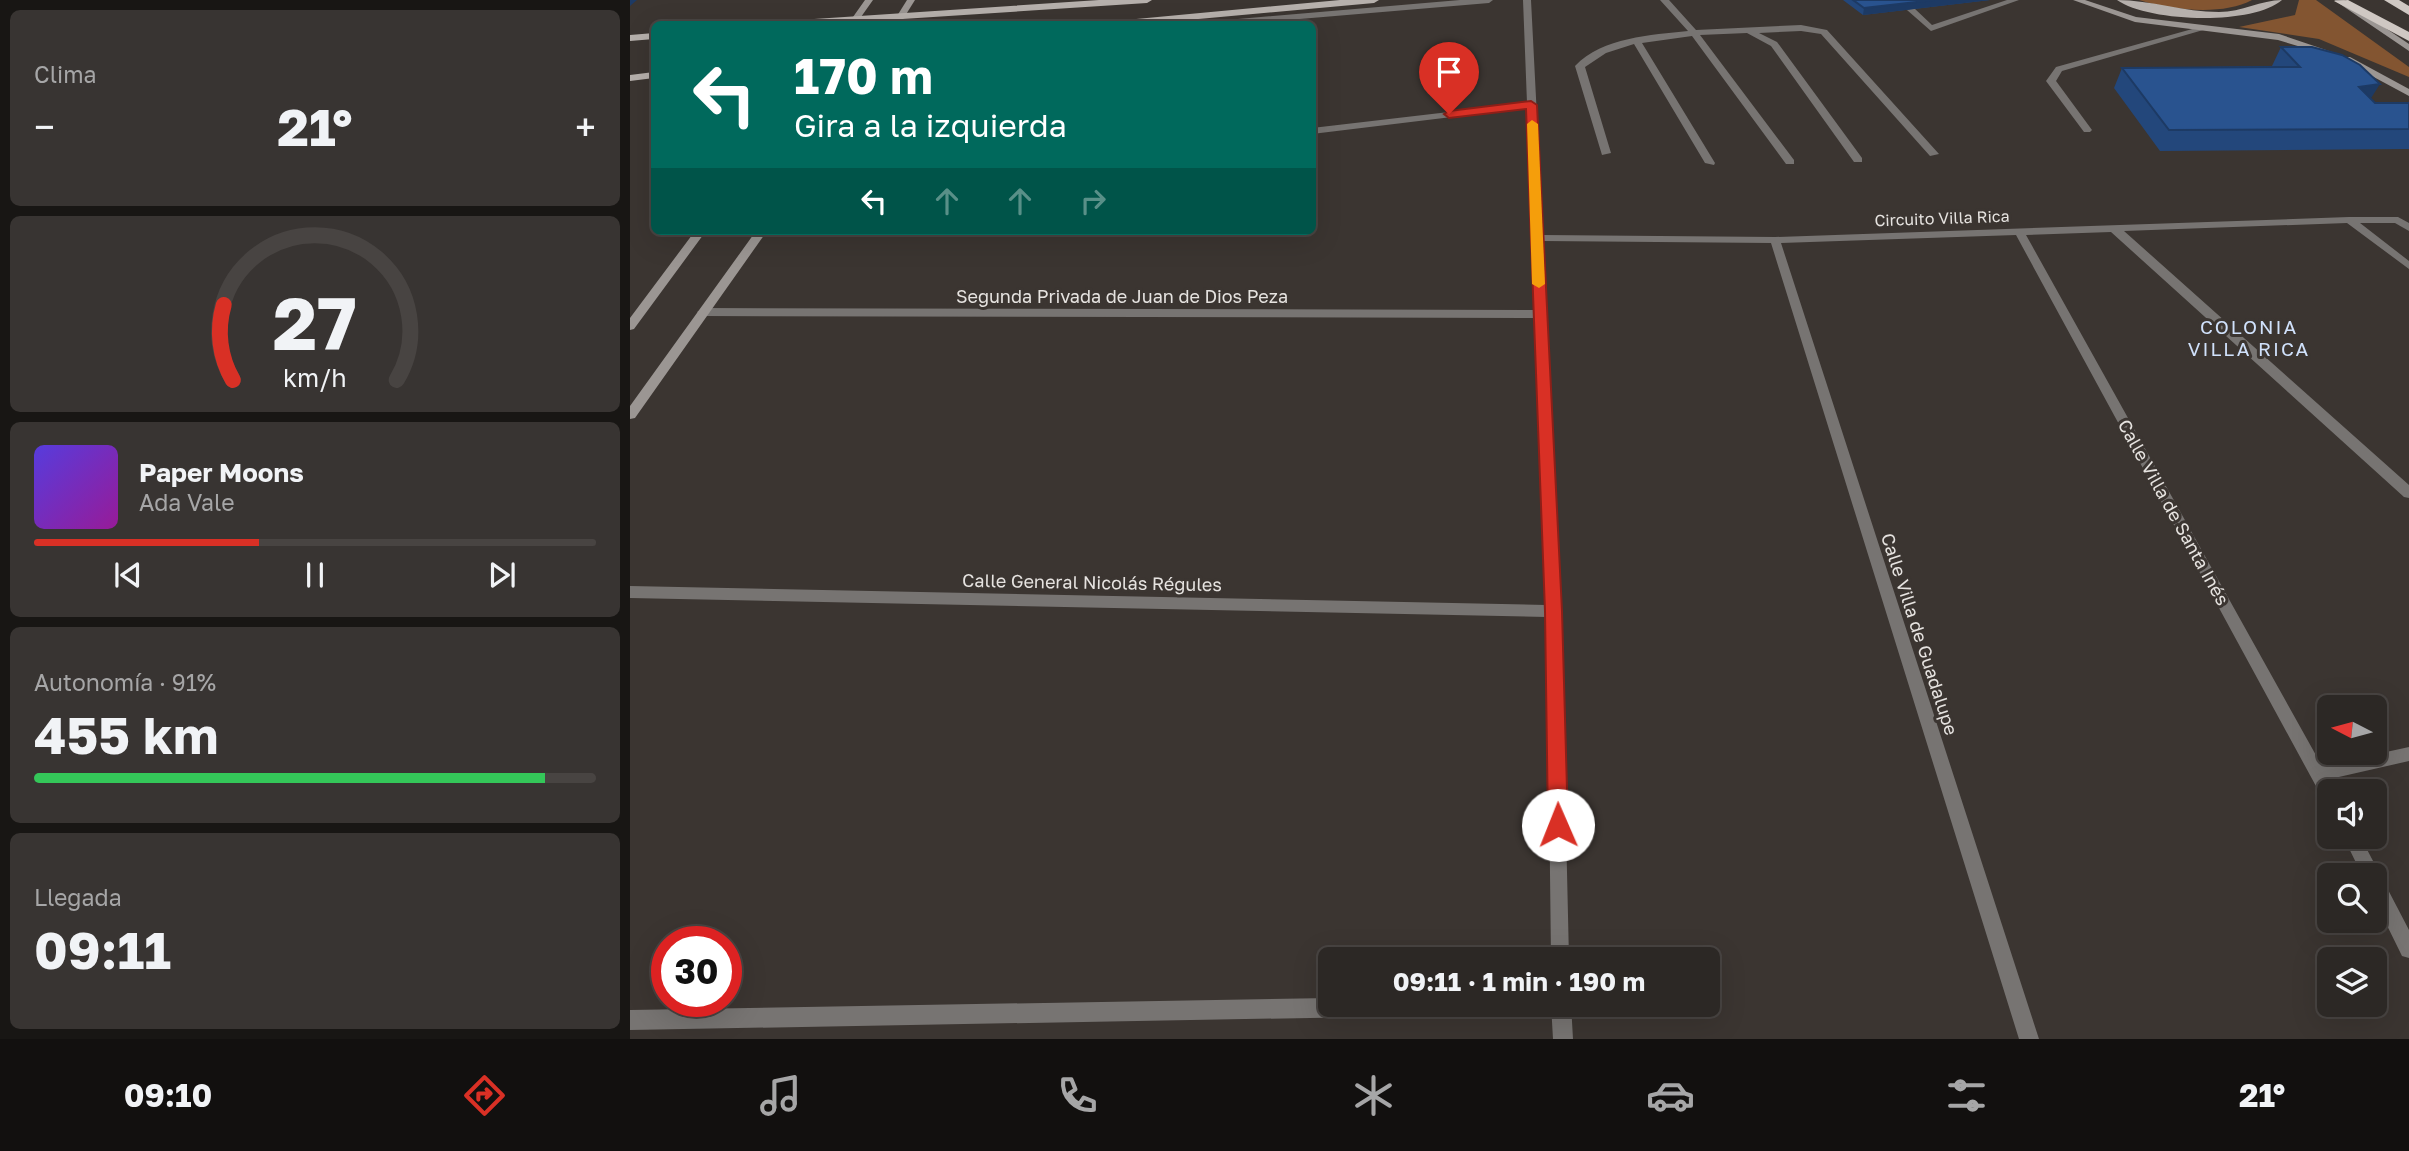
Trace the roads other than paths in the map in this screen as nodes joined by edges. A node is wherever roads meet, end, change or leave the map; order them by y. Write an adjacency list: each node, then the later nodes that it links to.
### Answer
1 (869, 0): 18 (main road)
2 (911, 0): 17 (main road)
3 (1147, 0): 13 (main road)
4 (1374, 0): 19 (main road)
5 (1489, 0): 20 (street)
6 (1527, 0): 32 (street)
7 (1664, 0): 23 (street)
8 (2015, 0): 15 (street)
9 (2077, 0): 21 (main road)
10 (2122, 0): 11 (main road)
11 (2277, 0)
12 (2390, 0): 16 (highway)
13 (1133, 1): 17 (main road)
14 (2339, 1): 25 (highway); 28 (main road)
15 (1911, 9)
16 (2409, 11)
17 (899, 20): 18 (main road)
18 (854, 21)
19 (1147, 21)
20 (1249, 21)
21 (2206, 28): 31 (main road); 33 (street)
22 (1748, 30): 23 (street); 36 (street); 37 (street)
23 (1694, 33): 27 (street); 38 (street)
24 (651, 36): 26 (main road)
25 (2409, 37)
26 (630, 38)
27 (1637, 41): 35 (street); 39 (street)
28 (2409, 48)
29 (651, 75): 30 (main road)
30 (630, 78)
31 (2409, 93)
32 (1531, 105): 34 (street); 46 (street)
33 (2087, 130)
34 (1316, 131)
35 (1606, 153)
36 (1934, 154)
37 (1858, 160)
38 (1790, 162)
39 (1710, 163)
40 (2349, 220): 41 (street, Circuito Villa Rica); 42 (street, Circuito Villa Rica); 48 (street)
41 (2409, 228)
42 (2115, 229): 43 (street, Circuito Villa Rica); 53 (street)
43 (2019, 231): 47 (street, Circuito Villa Rica); 57 (street, Calle Villa de Santa Inés)
44 (698, 235): 51 (main road)
45 (759, 235): 49 (main road)
46 (1537, 239): 47 (street, Circuito Villa Rica); 50 (street)
47 (1775, 240): 66 (street, Calle Villa de Guadalupe)
48 (2409, 266)
49 (703, 312): 50 (street, Segunda Privada de Juan de Dios Peza); 52 (main road)
50 (1540, 314): 55 (street)
51 (630, 326)
52 (630, 415)
53 (2409, 493)
54 (630, 592): 55 (street, Calle General Nicolás Régules)
55 (1554, 611): 60 (street)
56 (2409, 754): 57 (street)
57 (2319, 774): 58 (street, Calle Villa de Santa Inés)
58 (2322, 779)
59 (2387, 906): 61 (street)
60 (1560, 947)
61 (2409, 949)
62 (1318, 1008): 64 (street)
63 (1562, 1017): 65 (street)
64 (630, 1020)
65 (1563, 1039)
66 (2029, 1039)

